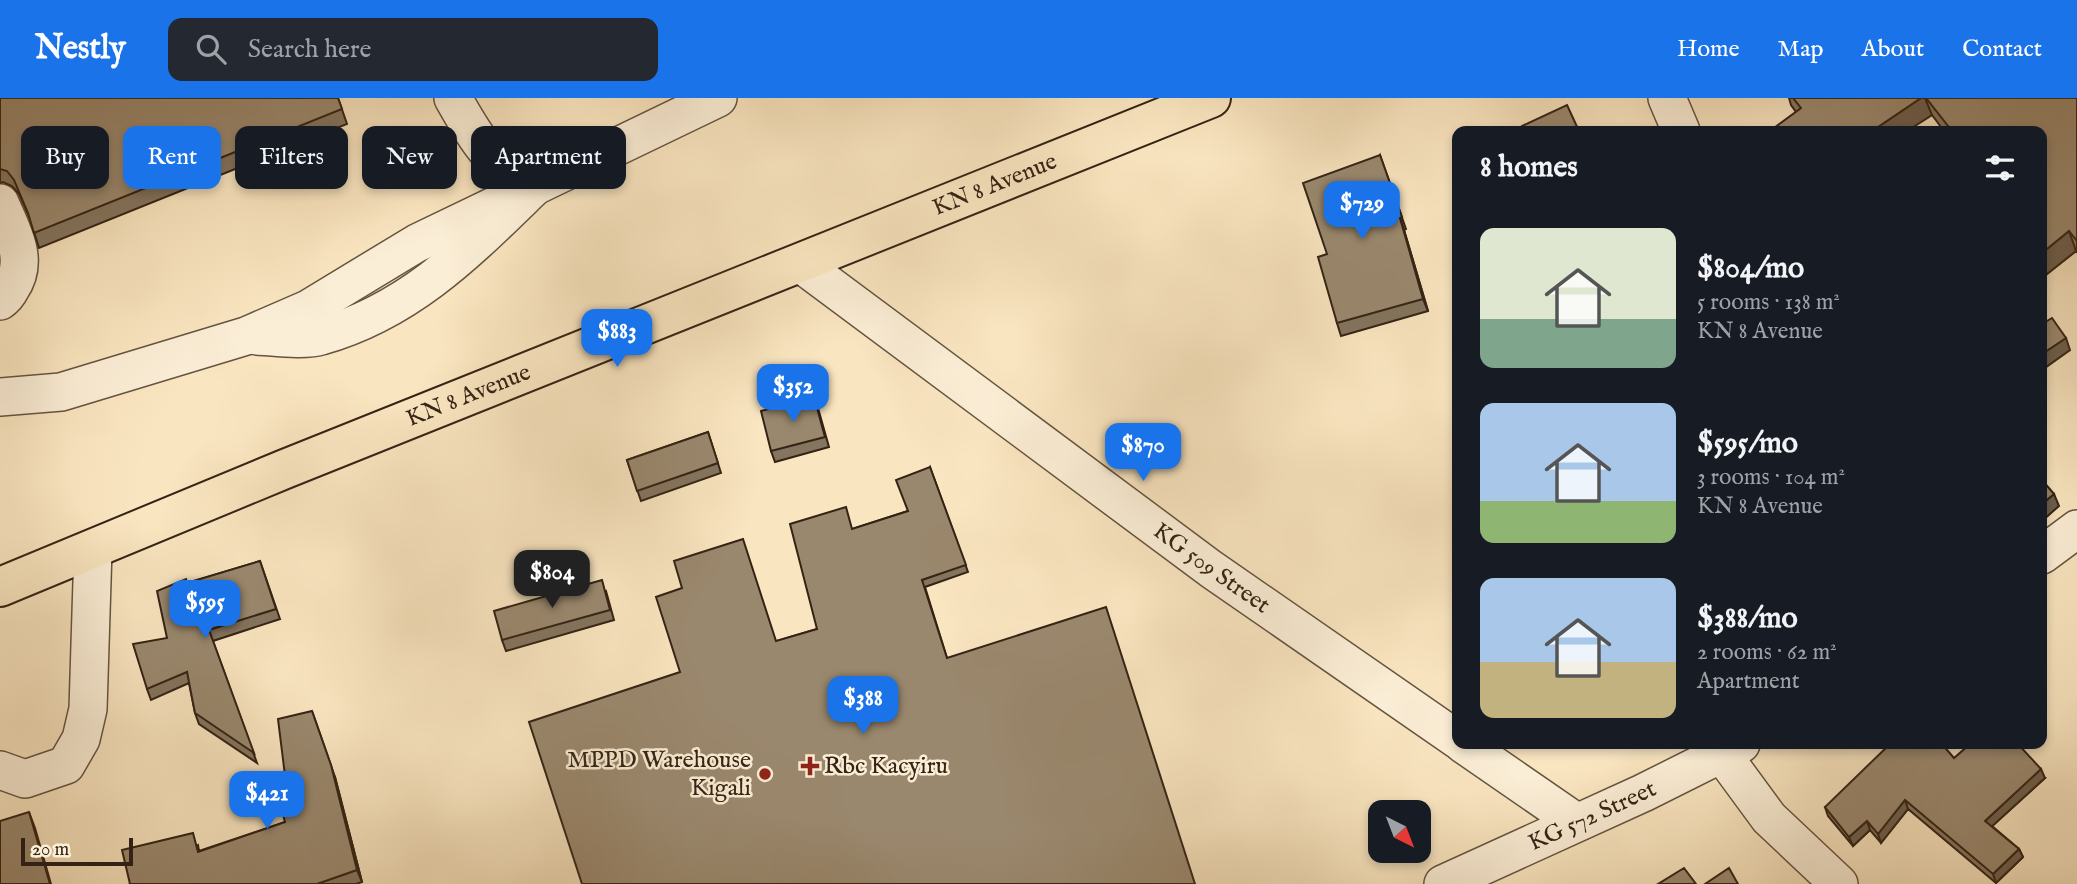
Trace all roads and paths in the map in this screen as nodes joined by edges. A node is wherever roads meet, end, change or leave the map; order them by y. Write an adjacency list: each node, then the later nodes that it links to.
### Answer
1 (453, 98): 6 (street)
2 (719, 98): 7 (street)
3 (1212, 98): 10 (main road, KN 8 Avenue)
4 (1667, 98): 5 (street)
5 (1679, 126)
6 (471, 130)
7 (626, 143)
8 (531, 189): 12 (street)
9 (0, 203): 11 (street)
10 (801, 264): 14 (main road, KN 8 Avenue); 17 (street, KG 509 Street)
11 (0, 300)
12 (0, 397)
13 (2077, 529): 15 (street)
14 (93, 549): 16 (main road, KN 8 Avenue); 20 (street)
15 (2047, 551)
16 (0, 587)
17 (1452, 736)
18 (1470, 749): 21 (street)
19 (1732, 749): 21 (street, KG 572 Street); 23 (street)
20 (0, 770)
21 (1576, 822): 22 (street, KG 572 Street)
22 (1443, 884)
23 (1839, 884)

